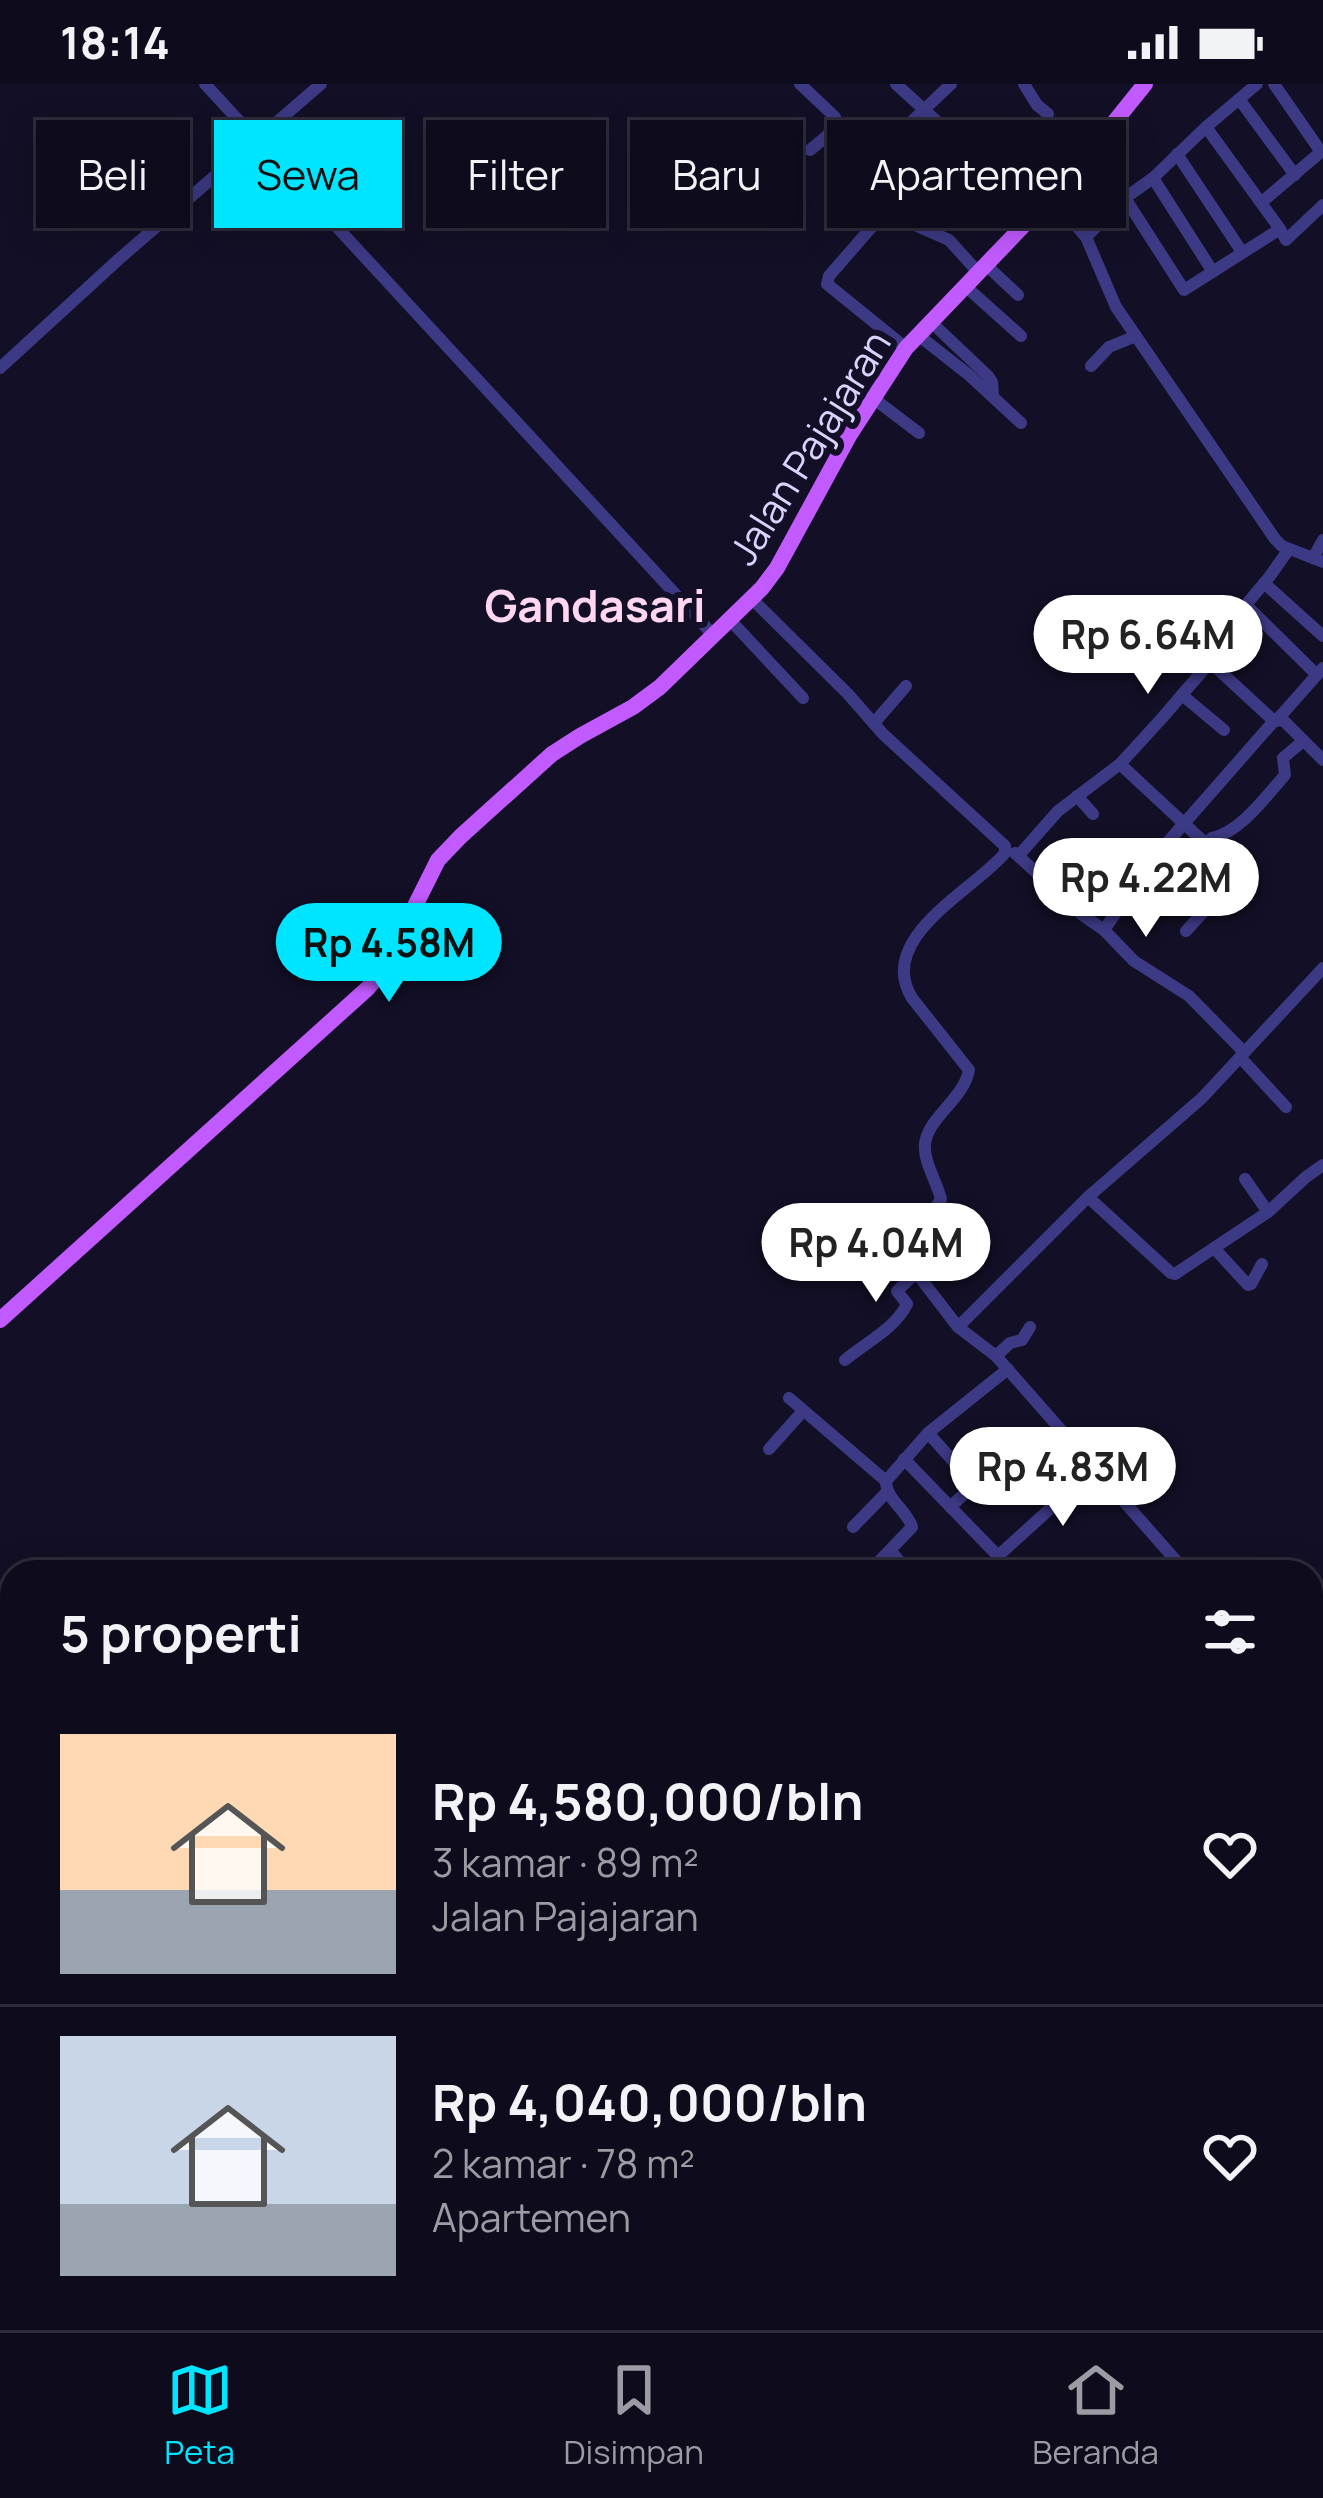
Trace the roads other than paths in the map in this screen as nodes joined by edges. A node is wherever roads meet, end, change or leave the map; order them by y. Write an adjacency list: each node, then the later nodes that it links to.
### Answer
1 (205, 84): 15 (street)
2 (321, 84): 16 (street)
3 (800, 84): 11 (street)
4 (826, 84): 11 (street)
5 (896, 84): 13 (street)
6 (951, 84): 13 (street)
7 (1024, 84): 14 (street)
8 (1145, 84): 20 (main road, Jalan Pajajaran)
9 (1257, 84): 12 (street)
10 (1274, 84): 24 (street)
11 (814, 97): 17 (street)
12 (1239, 99): 21 (street); 26 (street)
13 (924, 111): 18 (street); 19 (street)
14 (1048, 114)
15 (238, 120)
16 (281, 120)
17 (834, 120)
18 (914, 120)
19 (934, 120)
20 (1116, 120)
21 (1206, 127): 25 (street); 31 (street)
22 (827, 136): 23 (street)
23 (810, 150)
24 (1322, 151): 26 (street)
25 (1178, 154): 28 (street); 41 (street)
26 (1294, 175): 31 (street)
27 (214, 178): 49 (street)
28 (1153, 178): 29 (street); 42 (street)
29 (1126, 197)
30 (1126, 200): 42 (street)
31 (1262, 202): 39 (street)
32 (1323, 205): 39 (street)
33 (337, 228): 60 (street)
34 (871, 228): 45 (street)
35 (922, 228): 43 (street)
36 (1020, 228): 43 (main road, Jalan Pajajaran)
37 (1079, 228): 40 (street)
38 (1096, 228): 40 (street)
39 (1283, 235): 41 (street)
40 (1087, 237): 47 (street)
41 (1243, 252): 42 (street)
42 (1213, 272)
43 (976, 273): 44 (street); 45 (main road, Jalan Pajajaran); 46 (street)
44 (1018, 295)
45 (918, 335): 50 (main road, Jalan Pajajaran); 51 (street)
46 (1021, 336)
47 (1136, 336): 48 (street); 54 (street)
48 (1091, 366)
49 (0, 368)
50 (873, 398): 52 (street); 57 (main road, Jalan Pajajaran)
51 (1021, 423)
52 (919, 433)
53 (1323, 540): 55 (street)
54 (1289, 549): 55 (street); 56 (street)
55 (1318, 560)
56 (1264, 584): 58 (street); 61 (street)
57 (752, 599): 59 (main road, Jalan Pajajaran); 68 (street)
58 (1246, 605): 62 (street); 63 (street)
59 (730, 620): 60 (main road, Jalan Pajajaran); 66 (street)
60 (713, 636): 97 (main road, Jalan Pajajaran)
61 (1323, 636)
62 (1210, 662): 65 (street); 67 (street)
63 (1320, 672): 67 (street)
64 (907, 686): 68 (street)
65 (1182, 695): 69 (street); 72 (street)
66 (803, 698)
67 (1275, 721): 70 (street); 75 (street)
68 (874, 723): 78 (street)
69 (1223, 730)
70 (1304, 741): 71 (street); 76 (street)
71 (1323, 760)
72 (1120, 764): 73 (street); 75 (street)
73 (1077, 796): 74 (street); 78 (street)
74 (1093, 814)
75 (1184, 822): 76 (street); 80 (street)
76 (1206, 844): 84 (street)
77 (1100, 849): 81 (street)
78 (1013, 852): 83 (street); 96 (street)
79 (1132, 858): 80 (street)
80 (1148, 866): 81 (street); 82 (street)
81 (1136, 884): 83 (street)
82 (1197, 888)
83 (1104, 930): 87 (street)
84 (1186, 931)
85 (1162, 958): 87 (street)
86 (1323, 968): 88 (street)
87 (1150, 971): 88 (street)
88 (1242, 1054): 89 (street); 92 (street)
89 (1286, 1107)
90 (1323, 1165): 93 (street)
91 (1245, 1179): 93 (street)
92 (1088, 1197): 94 (street); 98 (street)
93 (1268, 1212): 94 (street)
94 (1214, 1248): 95 (street)
95 (1262, 1264)
96 (915, 1274): 98 (street); 101 (street)
97 (0, 1320)
98 (958, 1327): 100 (street)
99 (1030, 1327): 100 (street)
100 (996, 1355): 102 (street)
101 (844, 1360)
102 (1008, 1369): 105 (street); 108 (street)
103 (789, 1398): 104 (street)
104 (803, 1411): 106 (street); 111 (street)
105 (928, 1433): 107 (street); 109 (street)
106 (769, 1449)
107 (904, 1459): 111 (street); 112 (street)
108 (1096, 1467): 112 (street); 117 (street)
109 (963, 1472)
110 (983, 1477): 112 (street)
111 (886, 1486): 113 (street); 114 (street)
112 (950, 1507)
113 (854, 1526)
114 (891, 1551): 115 (street); 116 (street)
115 (882, 1560)
116 (898, 1560)
117 (1176, 1560)

